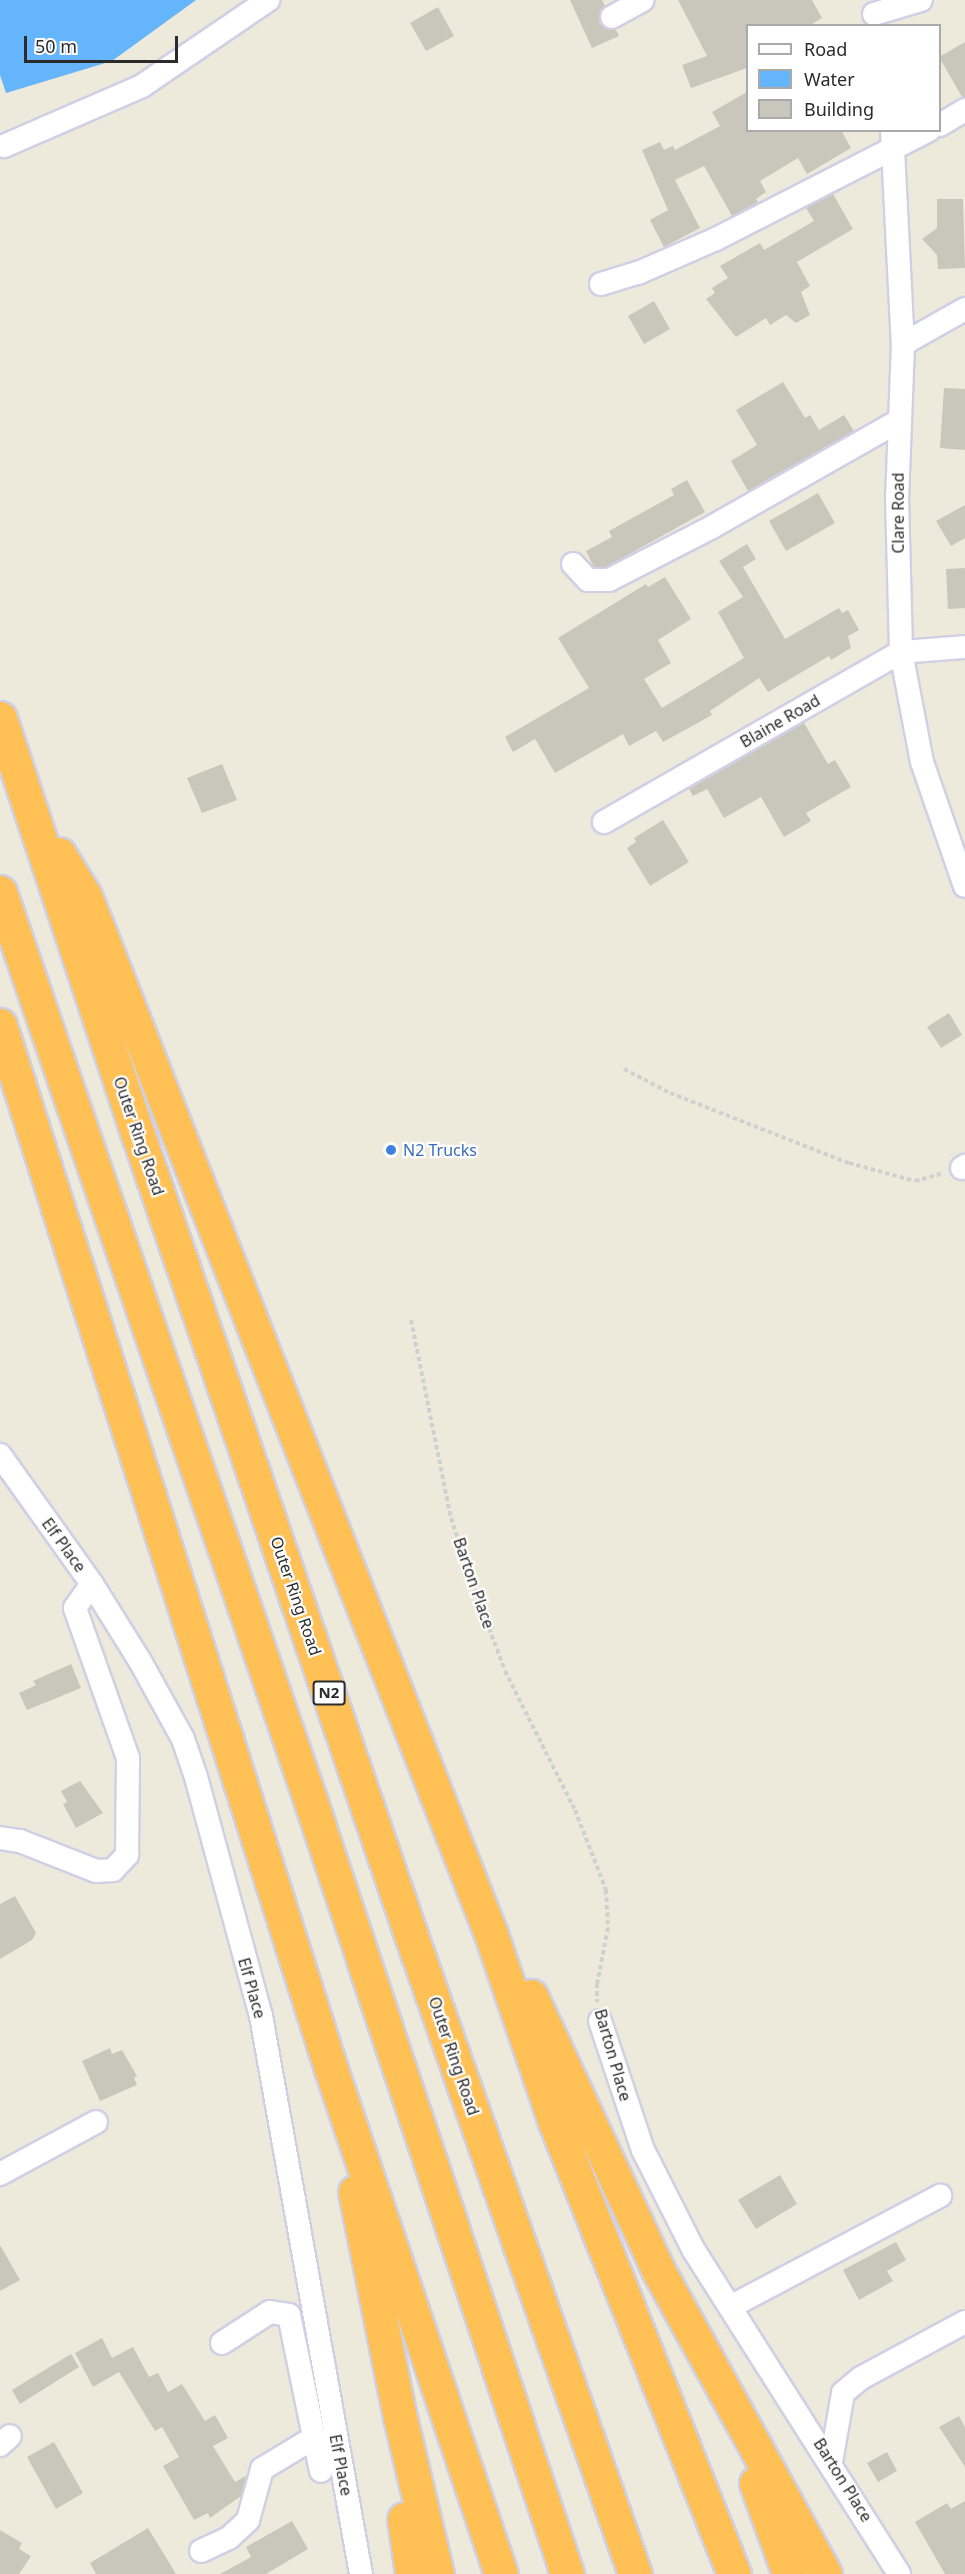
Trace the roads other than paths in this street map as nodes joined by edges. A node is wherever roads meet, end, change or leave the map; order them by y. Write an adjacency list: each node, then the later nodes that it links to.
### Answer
1 (268, 0): 10 (street)
2 (643, 0): 5 (street)
3 (921, 0): 4 (street)
4 (873, 13)
5 (612, 17)
6 (965, 110): 7 (street)
7 (941, 123)
8 (922, 132): 9 (street)
9 (893, 140): 11 (street); 13 (street, Clare Road)
10 (4, 146)
11 (601, 284)
12 (965, 309): 13 (street)
13 (903, 344): 14 (street, Clare Road)
14 (900, 420): 15 (street); 17 (street, Clare Road)
15 (573, 564)
16 (965, 646): 17 (street, Blaine Road)
17 (901, 652): 20 (street, Blaine Road); 21 (street, Clare Road)
18 (0, 717): 19 (highway, Outer Ring Road / N2)
19 (31, 809): 27 (highway); 48 (highway, Outer Ring Road / N2)
20 (604, 822)
21 (965, 886)
22 (0, 892): 47 (highway)
23 (0, 1025): 29 (highway)
24 (0, 1455): 25 (street, Elf Place)
25 (92, 1584): 26 (street); 37 (street, Elf Place)
26 (0, 1838)
27 (491, 1934): 38 (highway); 49 (highway)
28 (600, 2021): 34 (street, Barton Place)
29 (331, 2070): 33 (highway); 46 (highway)
30 (96, 2122): 31 (street)
31 (0, 2174)
32 (940, 2196): 34 (street)
33 (370, 2271): 44 (highway); 45 (highway)
34 (730, 2307): 40 (street, Barton Place)
35 (965, 2322): 40 (street)
36 (222, 2343): 37 (street)
37 (308, 2346): 39 (street); 43 (street, Elf Place)
38 (738, 2418): 50 (highway); 51 (highway)
39 (315, 2437): 41 (street); 42 (street)
40 (831, 2462): 52 (street, Barton Place)
41 (321, 2471)
42 (201, 2552)
43 (361, 2574)
44 (412, 2574)
45 (437, 2574)
46 (501, 2574)
47 (567, 2574)
48 (635, 2574)
49 (734, 2574)
50 (789, 2574)
51 (825, 2574)
52 (899, 2574)

